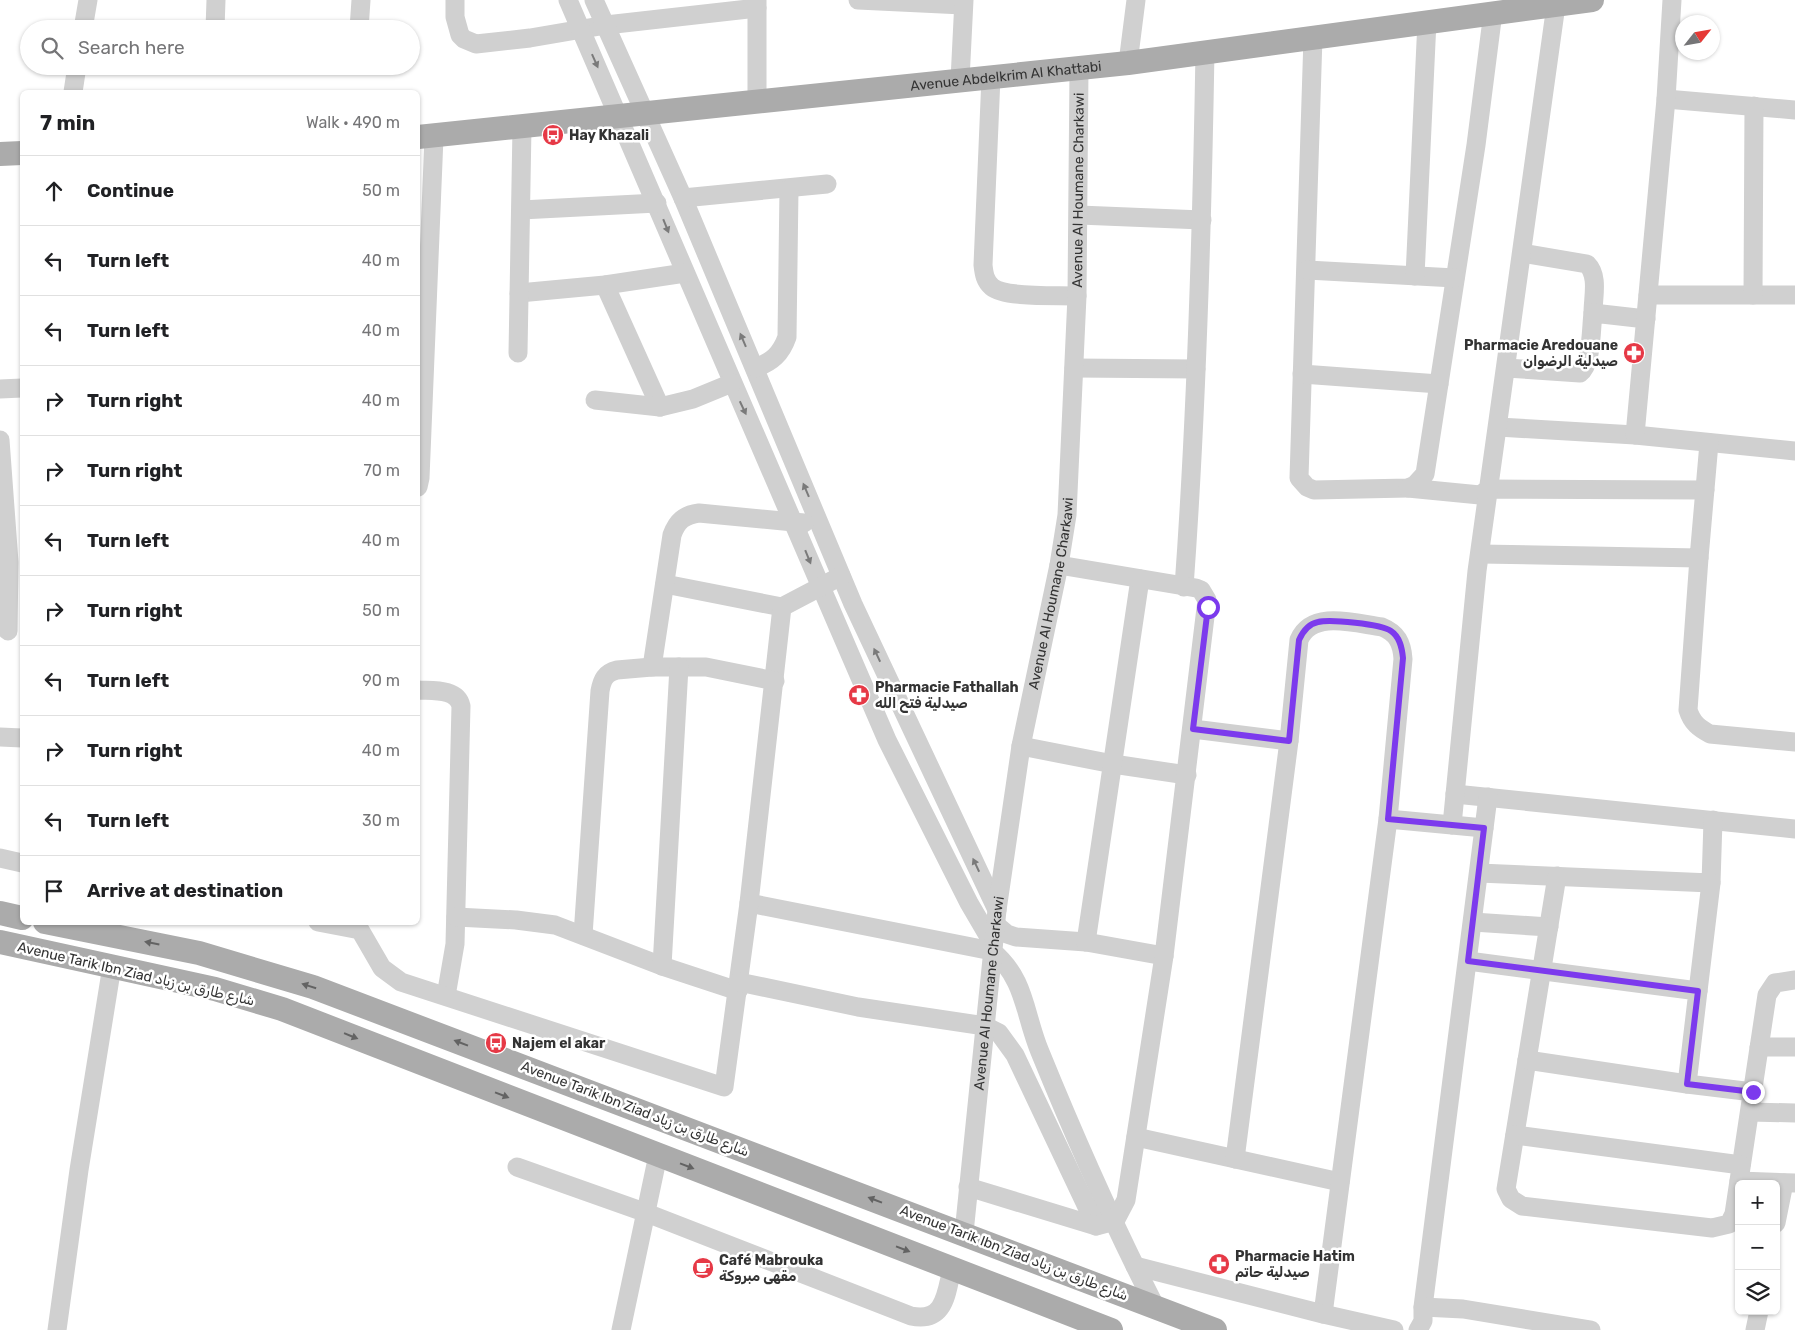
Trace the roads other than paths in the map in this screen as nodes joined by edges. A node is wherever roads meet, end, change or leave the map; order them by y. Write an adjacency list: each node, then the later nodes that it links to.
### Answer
1 (88, 0): 16 (street)
2 (216, 0): 17 (street)
3 (361, 0): 18 (street)
4 (455, 0): 21 (street)
5 (568, 0): 21 (street)
6 (594, 0): 20 (street)
7 (858, 0): 11 (street)
8 (1136, 0): 24 (street)
9 (1592, 0): 13 (main road, Avenue Abdelkrim Al Khattabi)
10 (1672, 0): 30 (street)
11 (964, 3): 28 (street)
12 (757, 4): 14 (street); 31 (street)
13 (1556, 5): 15 (main road, Avenue Abdelkrim Al Khattabi); 47 (street)
14 (682, 8): 20 (street)
15 (1493, 12): 19 (main road, Avenue Abdelkrim Al Khattabi); 51 (street)
16 (85, 20)
17 (215, 20)
18 (360, 20)
19 (1427, 21): 22 (main road, Avenue Abdelkrim Al Khattabi); 50 (street)
20 (606, 25): 21 (street); 34 (street)
21 (581, 30): 35 (street, one-way to 35)
22 (1313, 37): 23 (main road, Avenue Abdelkrim Al Khattabi); 48 (street)
23 (1205, 51): 24 (main road, Avenue Abdelkrim Al Khattabi); 46 (street)
24 (1128, 63): 25 (main road, Avenue Abdelkrim Al Khattabi)
25 (1079, 69): 27 (main road, Avenue Abdelkrim Al Khattabi); 45 (street, Avenue Al Houmane Charkawi)
26 (76, 75): 29 (street)
27 (991, 77): 28 (main road, Avenue Abdelkrim Al Khattabi); 56 (street)
28 (960, 80): 31 (main road, Avenue Abdelkrim Al Khattabi)
29 (73, 90)
30 (1666, 99): 32 (street); 57 (street)
31 (757, 103): 34 (main road, Avenue Abdelkrim Al Khattabi)
32 (1754, 106): 33 (street); 54 (street)
33 (1795, 110)
34 (646, 113): 35 (main road, Avenue Abdelkrim Al Khattabi); 42 (street)
35 (618, 115): 36 (main road, Avenue Abdelkrim Al Khattabi); 43 (street)
36 (522, 127): 37 (main road, Avenue Abdelkrim Al Khattabi); 44 (street)
37 (426, 137): 77 (street)
38 (20, 153): 39 (main road)
39 (0, 154)
40 (827, 184): 41 (street)
41 (789, 189): 42 (street); 61 (street)
42 (683, 198): 61 (street, one-way to 42)
43 (657, 203): 44 (street); 49 (street, one-way to 49)
44 (521, 210): 53 (street)
45 (1079, 215): 46 (street); 56 (street, Avenue Al Houmane Charkawi)
46 (1202, 220): 64 (street)
47 (1522, 253): 58 (street); 63 (street)
48 (1307, 270): 50 (street); 65 (street)
49 (685, 273): 52 (street); 66 (street)
50 (1415, 276): 51 (street)
51 (1455, 278): 67 (street)
52 (605, 284): 53 (street); 71 (street)
53 (519, 293): 60 (street)
54 (1754, 295): 55 (street); 57 (street)
55 (1795, 295)
56 (1077, 296): 62 (street, Avenue Al Houmane Charkawi)
57 (1648, 296): 59 (street)
58 (1593, 313): 59 (street); 63 (street)
59 (1646, 319): 73 (street)
60 (518, 353)
61 (756, 368): 82 (street, one-way to 61)
62 (1074, 368): 64 (street); 86 (street, Avenue Al Houmane Charkawi)
63 (1506, 368): 72 (street)
64 (1196, 369): 91 (street)
65 (1302, 374): 67 (street); 78 (street)
66 (732, 383): 71 (street); 81 (street, one-way to 81)
67 (1438, 384): 78 (street)
68 (20, 388): 69 (street)
69 (0, 389)
70 (595, 400): 71 (street)
71 (660, 407)
72 (1498, 427): 73 (street); 79 (street)
73 (1635, 436): 75 (street)
74 (0, 440): 85 (street)
75 (1709, 443): 76 (street); 80 (street)
76 (1795, 451)
77 (420, 478)
78 (1408, 488): 79 (street)
79 (1489, 489): 80 (street); 83 (street)
80 (1705, 490): 84 (street)
81 (794, 523): 82 (street); 89 (street); 90 (street, one-way to 90)
82 (820, 524): 87 (street)
83 (1480, 554): 84 (street); 106 (street)
84 (1699, 558): 102 (street)
85 (10, 561): 93 (street)
86 (1059, 565): 88 (street); 103 (street, Avenue Al Houmane Charkawi)
87 (841, 576): 90 (street); 121 (street, one-way to 87)
88 (1140, 579): 91 (street); 104 (street)
89 (665, 584): 92 (street); 94 (street)
90 (820, 586): 92 (street); 130 (street)
91 (1184, 586): 98 (street)
92 (782, 607): 96 (street)
93 (10, 632)
94 (652, 667): 95 (street); 127 (street)
95 (679, 667): 96 (street); 134 (street)
96 (775, 681): 118 (street)
97 (420, 690): 120 (street)
98 (1193, 729): 101 (street); 105 (street)
99 (0, 737): 100 (street)
100 (20, 738)
101 (1289, 741): 108 (street); 151 (street)
102 (1795, 742)
103 (1021, 746): 104 (street); 121 (street, Avenue Al Houmane Charkawi)
104 (1113, 764): 105 (street); 129 (street)
105 (1187, 775): 131 (street)
106 (1455, 794): 107 (street); 110 (street)
107 (1488, 797): 109 (street); 111 (street)
108 (1388, 819): 110 (street); 154 (street)
109 (1713, 820): 112 (street); 117 (street)
110 (1452, 825): 111 (street)
111 (1484, 828): 115 (street)
112 (1795, 829)
113 (0, 858): 114 (street)
114 (20, 863)
115 (1479, 873): 116 (street); 123 (street)
116 (1557, 876): 117 (street); 126 (street)
117 (1710, 883): 138 (street)
118 (749, 903): 130 (street); 137 (street)
119 (0, 913): 122 (main road)
120 (456, 917): 127 (street); 139 (street)
121 (996, 917): 129 (street); 130 (street, Avenue Al Houmane Charkawi)
122 (20, 918)
123 (1473, 922): 126 (street); 132 (street)
124 (72, 925): 161 (main road, Avenue Tarik Ibn Ziad شارع طارق بن زياد, one-way to 124)
125 (334, 925): 139 (street)
126 (1549, 927): 135 (street)
127 (583, 935): 134 (street)
128 (0, 942): 133 (main road, Avenue Tarik Ibn Ziad شارع طارق بن زياد)
129 (1086, 942): 131 (street)
130 (993, 947): 140 (street, Avenue Al Houmane Charkawi); 159 (street)
131 (1164, 956): 149 (street)
132 (1468, 961): 135 (street); 165 (street)
133 (112, 966): 150 (main road, Avenue Tarik Ibn Ziad شارع طارق بن زياد, one-way to 150); 168 (street)
134 (662, 966): 137 (street)
135 (1542, 970): 138 (street); 143 (street)
136 (1795, 980): 142 (street)
137 (738, 987): 139 (street); 140 (street)
138 (1698, 991): 144 (street)
139 (446, 996)
140 (985, 1026): 156 (street, Avenue Al Houmane Charkawi); 160 (street)
141 (1795, 1046): 142 (street)
142 (1759, 1047): 145 (street)
143 (1527, 1060): 144 (street); 148 (street)
144 (1687, 1084): 145 (street)
145 (1753, 1092): 146 (street)
146 (1750, 1112): 147 (street); 153 (street)
147 (1795, 1113)
148 (1515, 1135): 153 (street); 153 (street)
149 (1136, 1137): 151 (street); 159 (street)
150 (658, 1155): 157 (street); 163 (main road, Avenue Tarik Ibn Ziad شارع طارق بن زياد, one-way to 163)
151 (1235, 1159): 154 (street)
152 (517, 1167): 157 (street)
153 (1740, 1173): 155 (street)
154 (1340, 1182): 166 (street)
155 (1790, 1183): 158 (street)
156 (968, 1187): 160 (street); 161 (street, Avenue Al Houmane Charkawi)
157 (644, 1212): 163 (street); 169 (street)
158 (1780, 1212)
159 (1115, 1221): 160 (street); 162 (street)
160 (1096, 1226)
161 (963, 1233): 163 (main road); 163 (main road); 164 (main road, Avenue Tarik Ibn Ziad شارع طارق بن زياد)
162 (1135, 1266): 164 (street); 166 (street)
163 (951, 1268): 170 (main road, Avenue Tarik Ibn Ziad شارع طارق بن زياد)
164 (1156, 1306): 171 (main road, Avenue Tarik Ibn Ziad شارع طارق بن زياد)
165 (1423, 1308): 173 (street); 174 (street)
166 (1323, 1314): 172 (street)
167 (1758, 1315): 175 (street)
168 (57, 1330)
169 (621, 1330)
170 (1111, 1330)
171 (1215, 1330)
172 (1394, 1330)
173 (1418, 1330)
174 (1591, 1330)
175 (1755, 1330)

